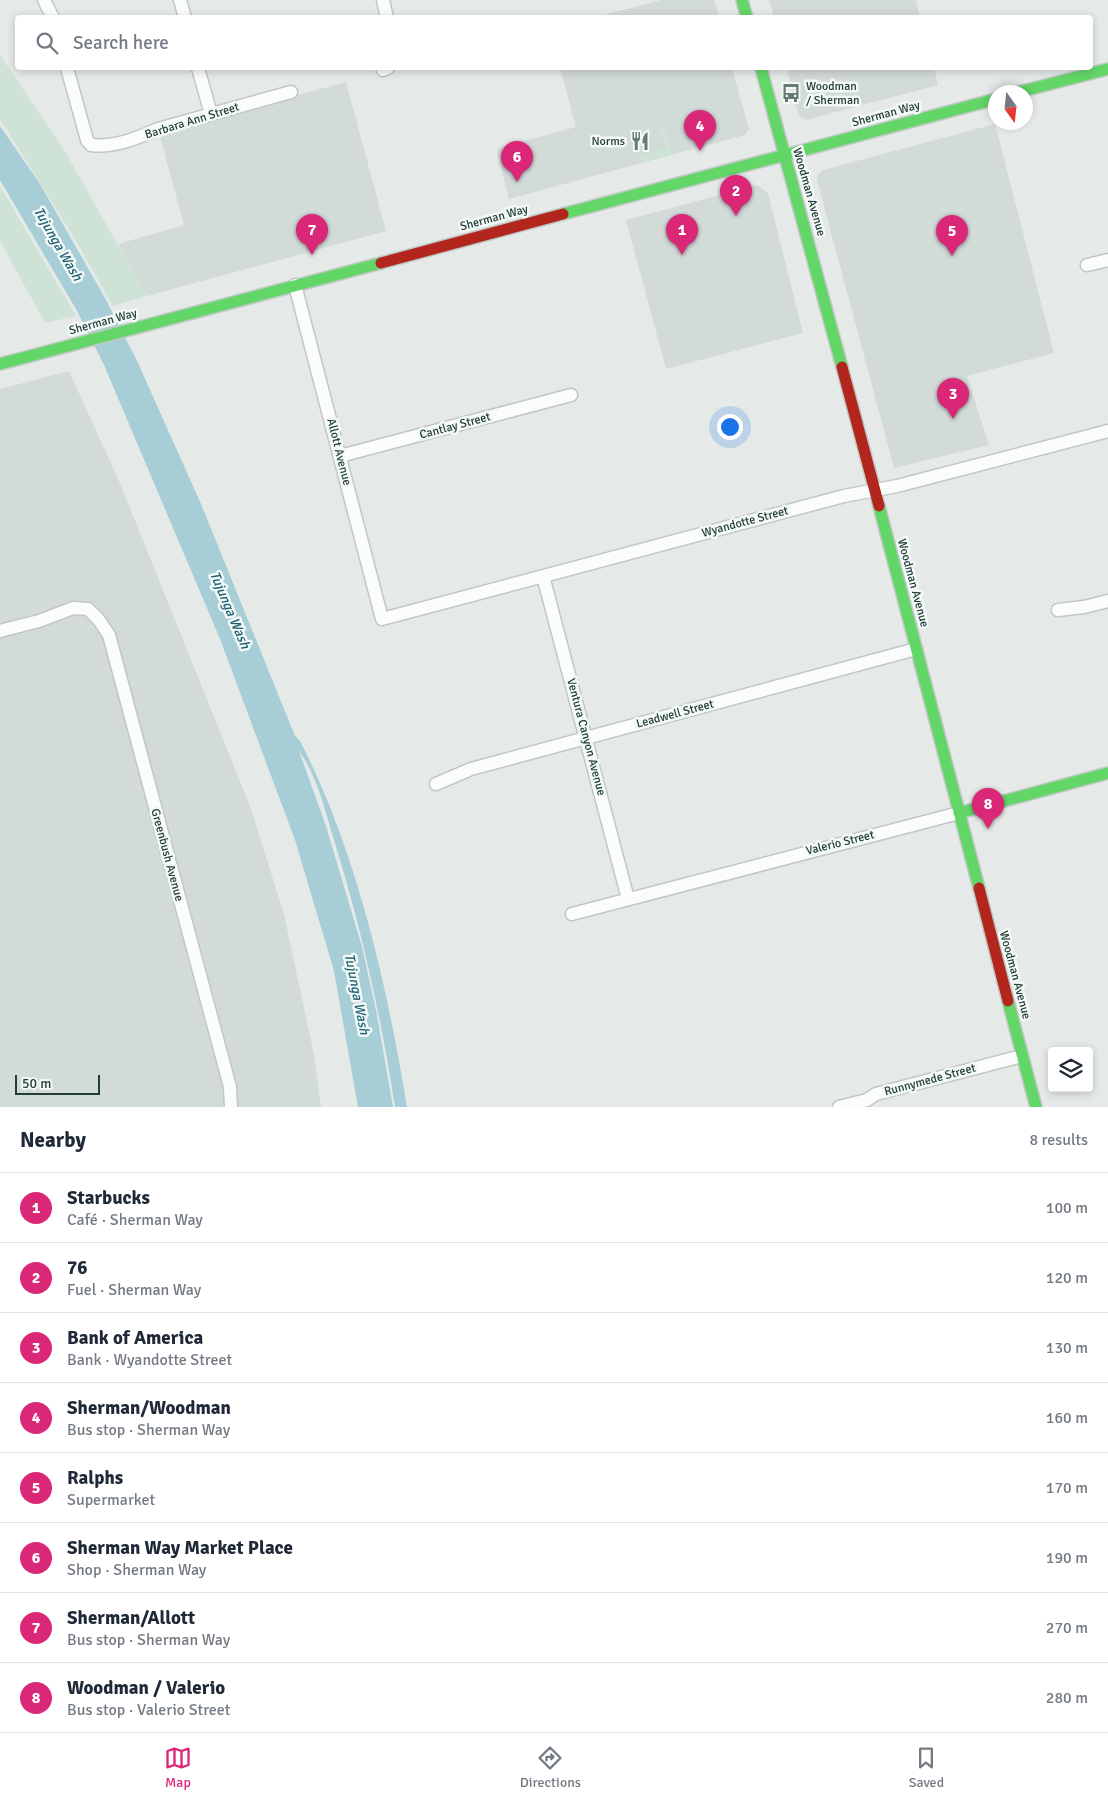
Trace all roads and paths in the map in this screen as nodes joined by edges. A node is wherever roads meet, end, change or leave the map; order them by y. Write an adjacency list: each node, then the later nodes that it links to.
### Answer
1 (44, 0): 5 (street)
2 (180, 0): 6 (street)
3 (383, 0): 7 (street)
4 (742, 0): 8 (main road)
5 (52, 15)
6 (184, 15)
7 (387, 15)
8 (746, 15)
9 (1108, 69): 13 (main road)
10 (68, 70): 16 (street, Barbara Ann Street)
11 (199, 70): 16 (street)
12 (762, 70): 17 (main road, Woodman Avenue)
13 (1033, 88)
14 (291, 92): 16 (street, Barbara Ann Street)
15 (988, 101): 17 (main road, Sherman Way)
16 (211, 114)
17 (784, 155): 20 (main road, Sherman Way); 25 (main road, Woodman Avenue)
18 (1108, 260): 19 (street)
19 (1087, 265)
20 (295, 286): 21 (main road, Sherman Way); 24 (street, Allott Avenue)
21 (0, 364)
22 (571, 395): 24 (street, Cantlay Street)
23 (1108, 431): 25 (street, Wyandotte Street)
24 (340, 456): 29 (street, Allott Avenue)
25 (874, 490): 26 (street, Wyandotte Street); 31 (main road, Woodman Avenue)
26 (543, 576): 29 (street, Wyandotte Street); 32 (street, Ventura Canyon Avenue)
27 (1108, 601): 28 (street)
28 (1058, 610)
29 (382, 619)
30 (0, 631): 39 (street, Greenbush Avenue)
31 (916, 649): 32 (street, Leadwell Street); 35 (main road, Woodman Avenue)
32 (586, 738): 34 (street, Leadwell Street); 36 (street, Ventura Canyon Avenue)
33 (1108, 773): 35 (main road, Valerio Street)
34 (436, 784)
35 (959, 813): 36 (street, Valerio Street); 38 (main road, Woodman Avenue)
36 (628, 899): 37 (street, Valerio Street)
37 (572, 914)
38 (1022, 1056): 40 (street, Runnymede Street); 41 (main road, Woodman Avenue)
39 (231, 1107)
40 (840, 1107)
41 (1036, 1107)

